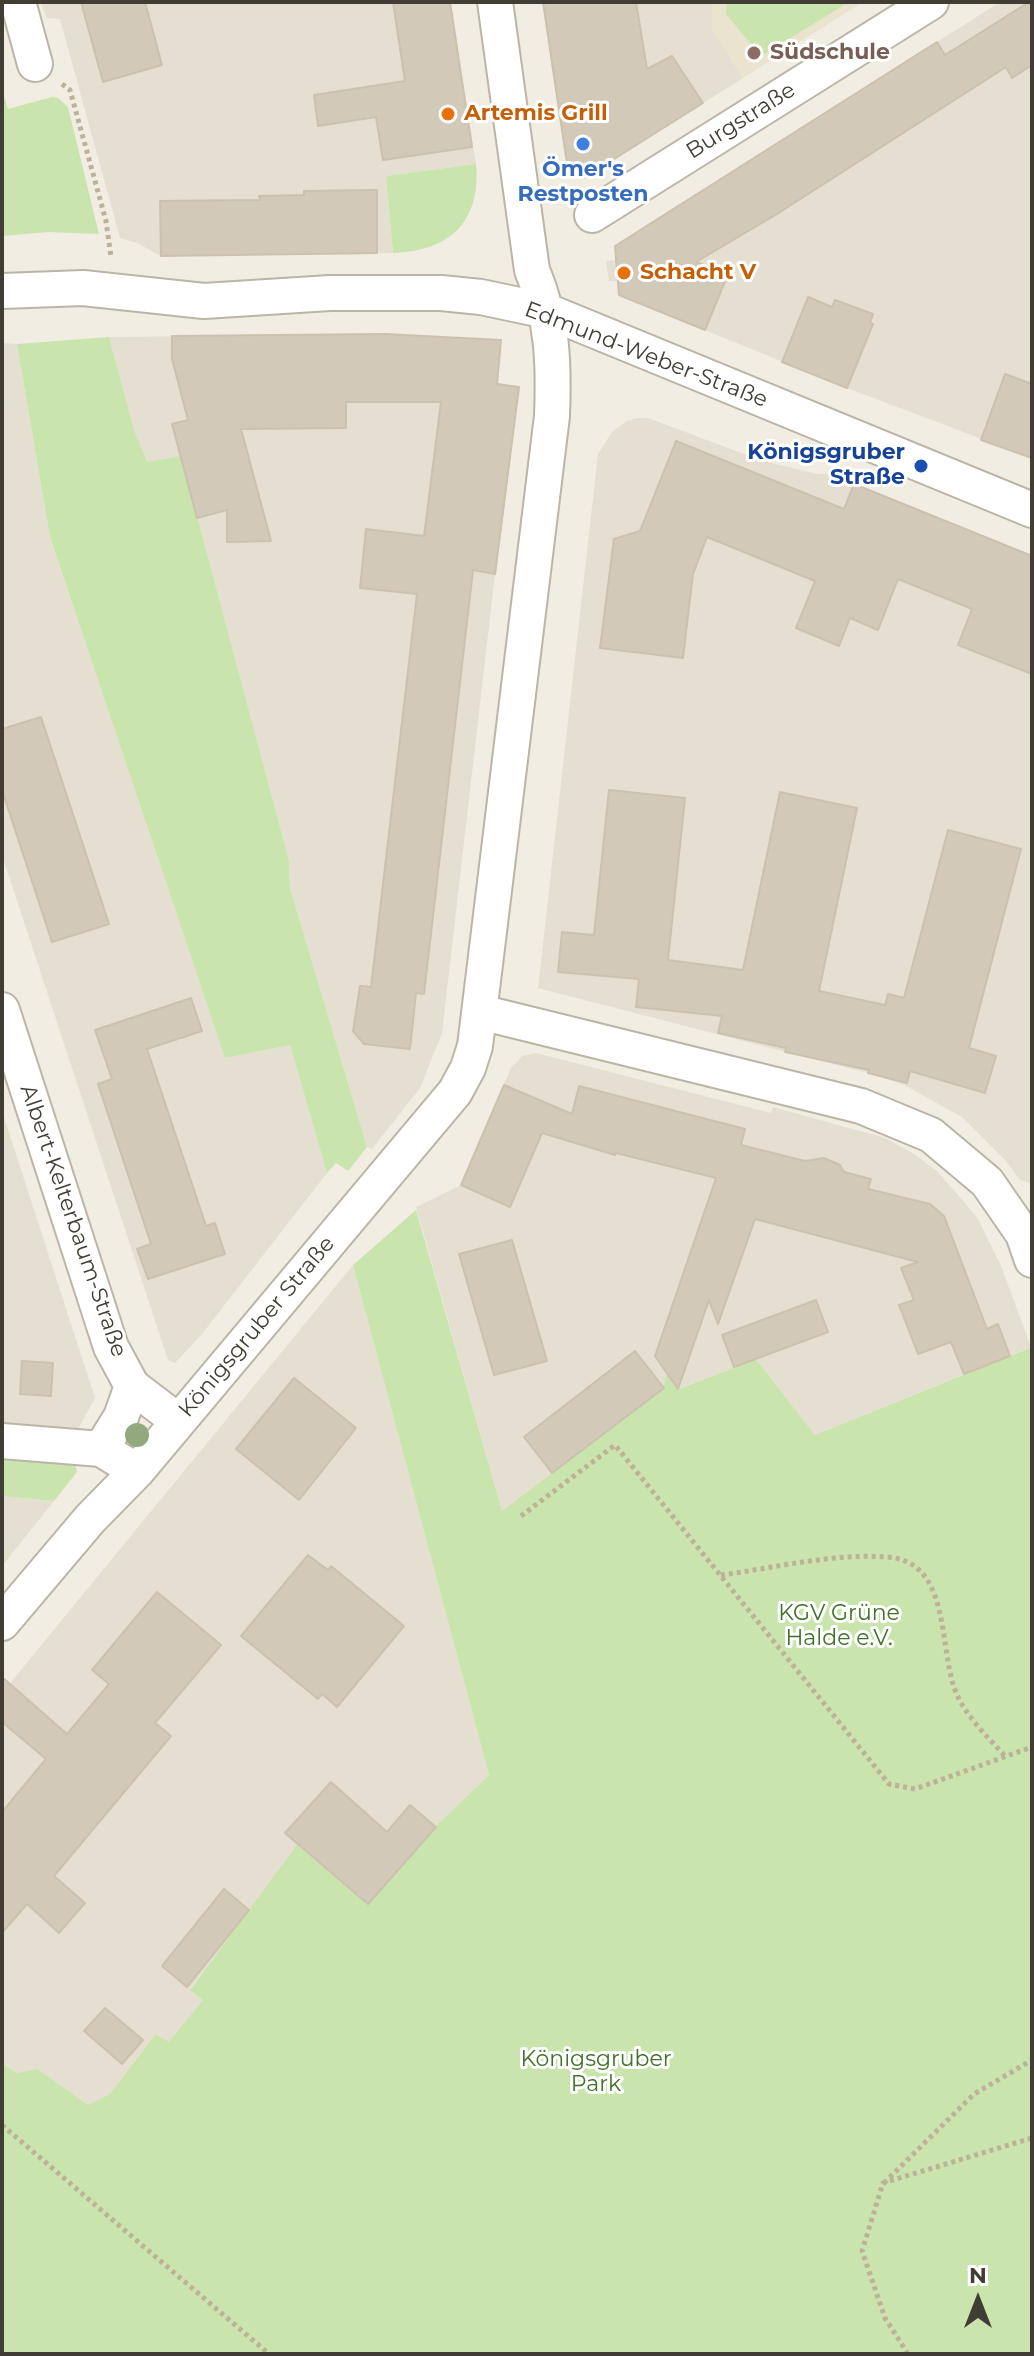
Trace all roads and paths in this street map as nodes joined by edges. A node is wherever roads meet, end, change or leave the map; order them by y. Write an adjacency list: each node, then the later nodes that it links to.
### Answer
1 (18, 2): 4 (street)
2 (495, 2): 8 (street, Königsgruber Straße)
3 (931, 2): 5 (street, Burgstraße)
4 (35, 64): 6 (path)
5 (592, 215)
6 (115, 290): 7 (street, Edmund-Weber-Straße); 8 (street, Edmund-Weber-Straße)
7 (2, 291)
8 (547, 311): 9 (street, Edmund-Weber-Straße); 11 (street, Königsgruber Straße)
9 (1032, 510)
10 (2, 1010): 13 (street, Albert-Kelterbaum-Straße)
11 (480, 1012): 12 (street); 14 (street, Königsgruber Straße)
12 (1029, 1243)
13 (132, 1386): 14 (street, Albert-Kelterbaum-Straße); 16 (street, Albert-Kelterbaum-Straße)
14 (178, 1421): 17 (street, Königsgruber Straße)
15 (2, 1441): 16 (street)
16 (101, 1449): 17 (street)
17 (137, 1471): 20 (street, Königsgruber Straße)
18 (521, 1516): 19 (path)
19 (721, 1575): 22 (path); 22 (path)
20 (2, 1623)
21 (1032, 1747): 22 (path)
22 (1005, 1756)
23 (1032, 2060): 26 (path)
24 (2, 2125): 27 (path)
25 (1032, 2138): 26 (path)
26 (883, 2183): 28 (path)
27 (269, 2354)
28 (908, 2354)

